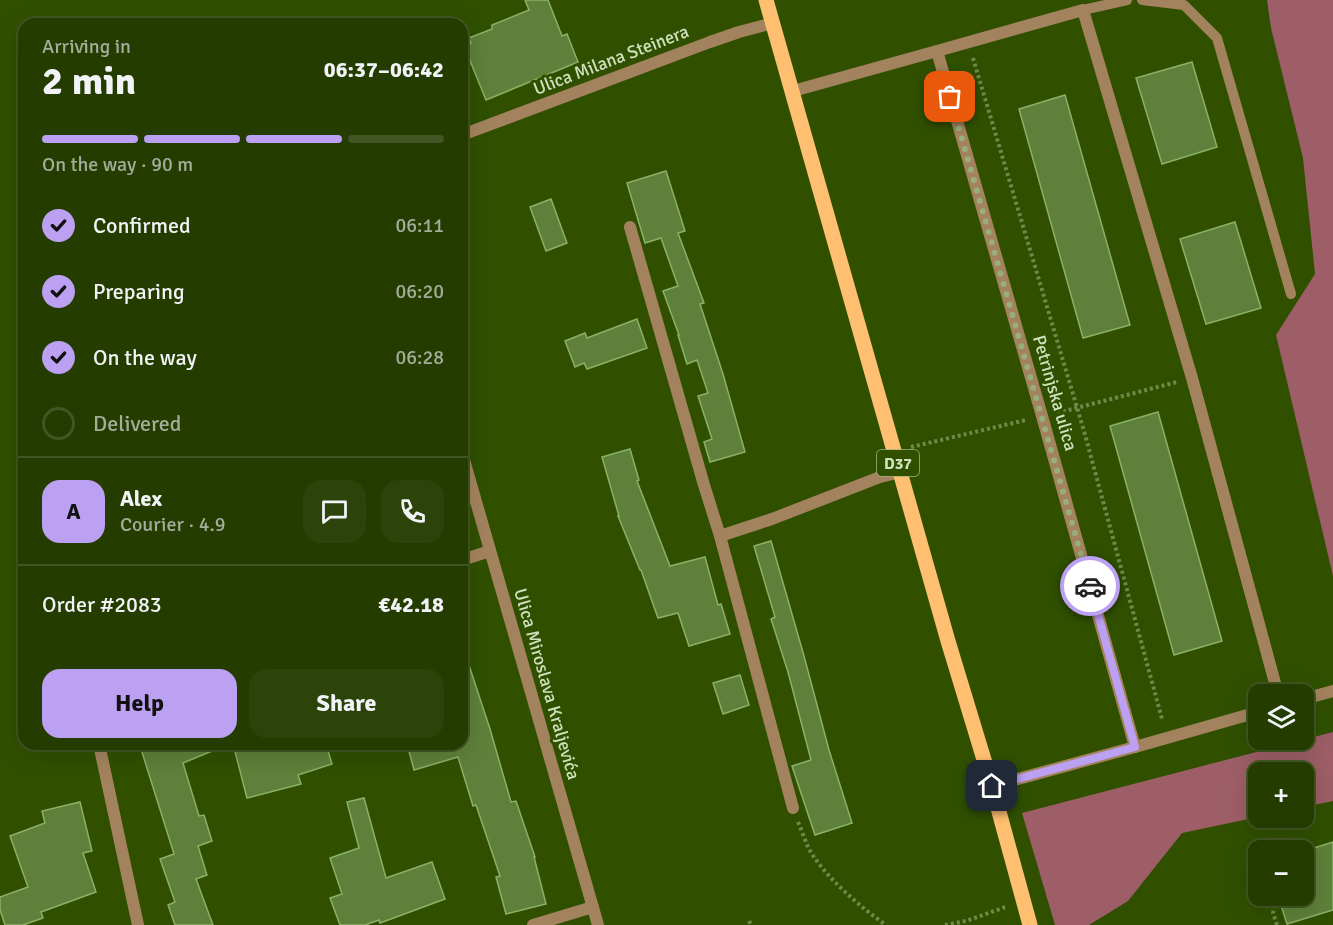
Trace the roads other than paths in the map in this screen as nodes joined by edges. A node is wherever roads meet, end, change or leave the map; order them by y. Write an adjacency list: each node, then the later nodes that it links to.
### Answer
1 (766, 0): 5 (main road, D37)
2 (1127, 0): 4 (lane)
3 (1142, 0): 10 (lane)
4 (1083, 10): 6 (street); 16 (street)
5 (773, 23): 7 (main road, D37); 8 (street, Ulica Milana Steinera)
6 (937, 51): 7 (street); 20 (street, Petrinjska ulica)
7 (793, 91): 11 (main road, D37)
8 (468, 133)
9 (630, 227): 13 (street)
10 (1291, 294)
11 (901, 472): 13 (street); 22 (main road, D37)
12 (468, 474): 14 (street, Ulica Miroslava Kraljevića)
13 (720, 536): 23 (street)
14 (490, 551): 15 (street); 24 (street, Ulica Miroslava Kraljevića)
15 (468, 558)
16 (1275, 684)
17 (1333, 691): 18 (street)
18 (1314, 696)
19 (1248, 715): 20 (street)
20 (1135, 747): 22 (street)
21 (100, 750): 25 (street)
22 (992, 786): 28 (main road, D37)
23 (793, 808)
24 (592, 907): 26 (street); 27 (street, Ulica Miroslava Kraljevića)
25 (138, 925)
26 (533, 925)
27 (598, 925)
28 (1030, 925)

